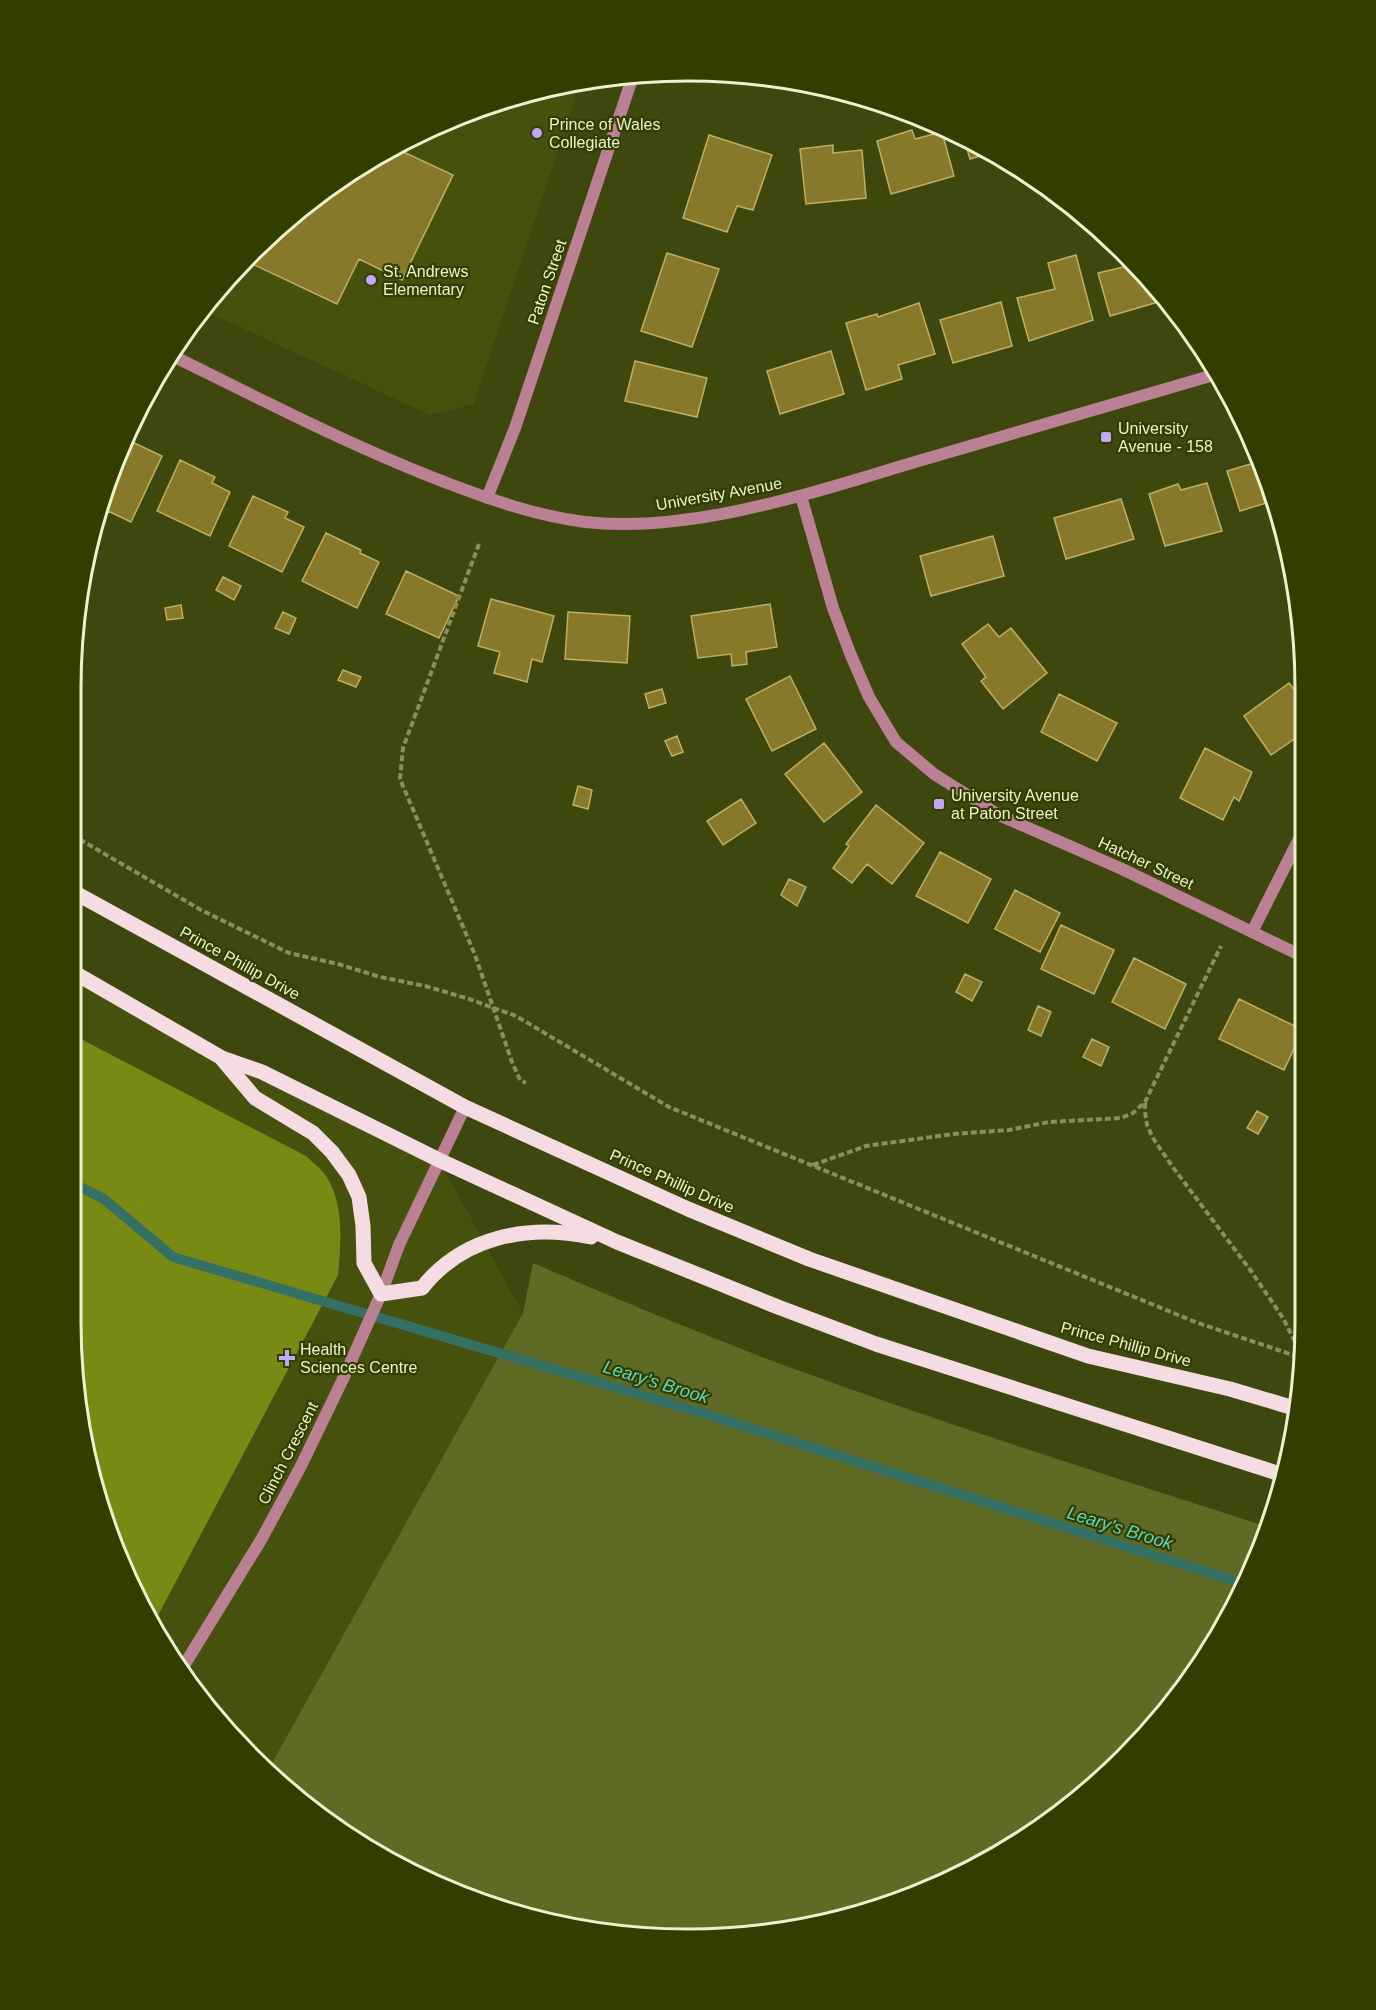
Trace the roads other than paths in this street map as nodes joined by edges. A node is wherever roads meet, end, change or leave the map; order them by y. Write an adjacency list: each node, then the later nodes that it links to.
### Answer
1 (630, 84): 5 (street, Paton Street)
2 (178, 358): 5 (street, University Avenue)
3 (1209, 376): 4 (street, University Avenue)
4 (801, 496): 5 (street, University Avenue); 8 (street, Hatcher Street)
5 (487, 498)
6 (1295, 845): 8 (street)
7 (81, 896): 12 (main road, Prince Phillip Drive)
8 (1252, 932): 9 (street, Hatcher Street)
9 (1295, 953)
10 (81, 977): 11 (main road)
11 (222, 1058): 13 (main road); 15 (main road)
12 (465, 1107): 13 (street, Clinch Crescent); 16 (main road, Prince Phillip Drive)
13 (439, 1160): 14 (main road); 15 (street, Clinch Crescent)
14 (617, 1242): 15 (main road); 17 (main road)
15 (381, 1294): 18 (street, Clinch Crescent)
16 (1289, 1407)
17 (1275, 1473)
18 (186, 1663)

